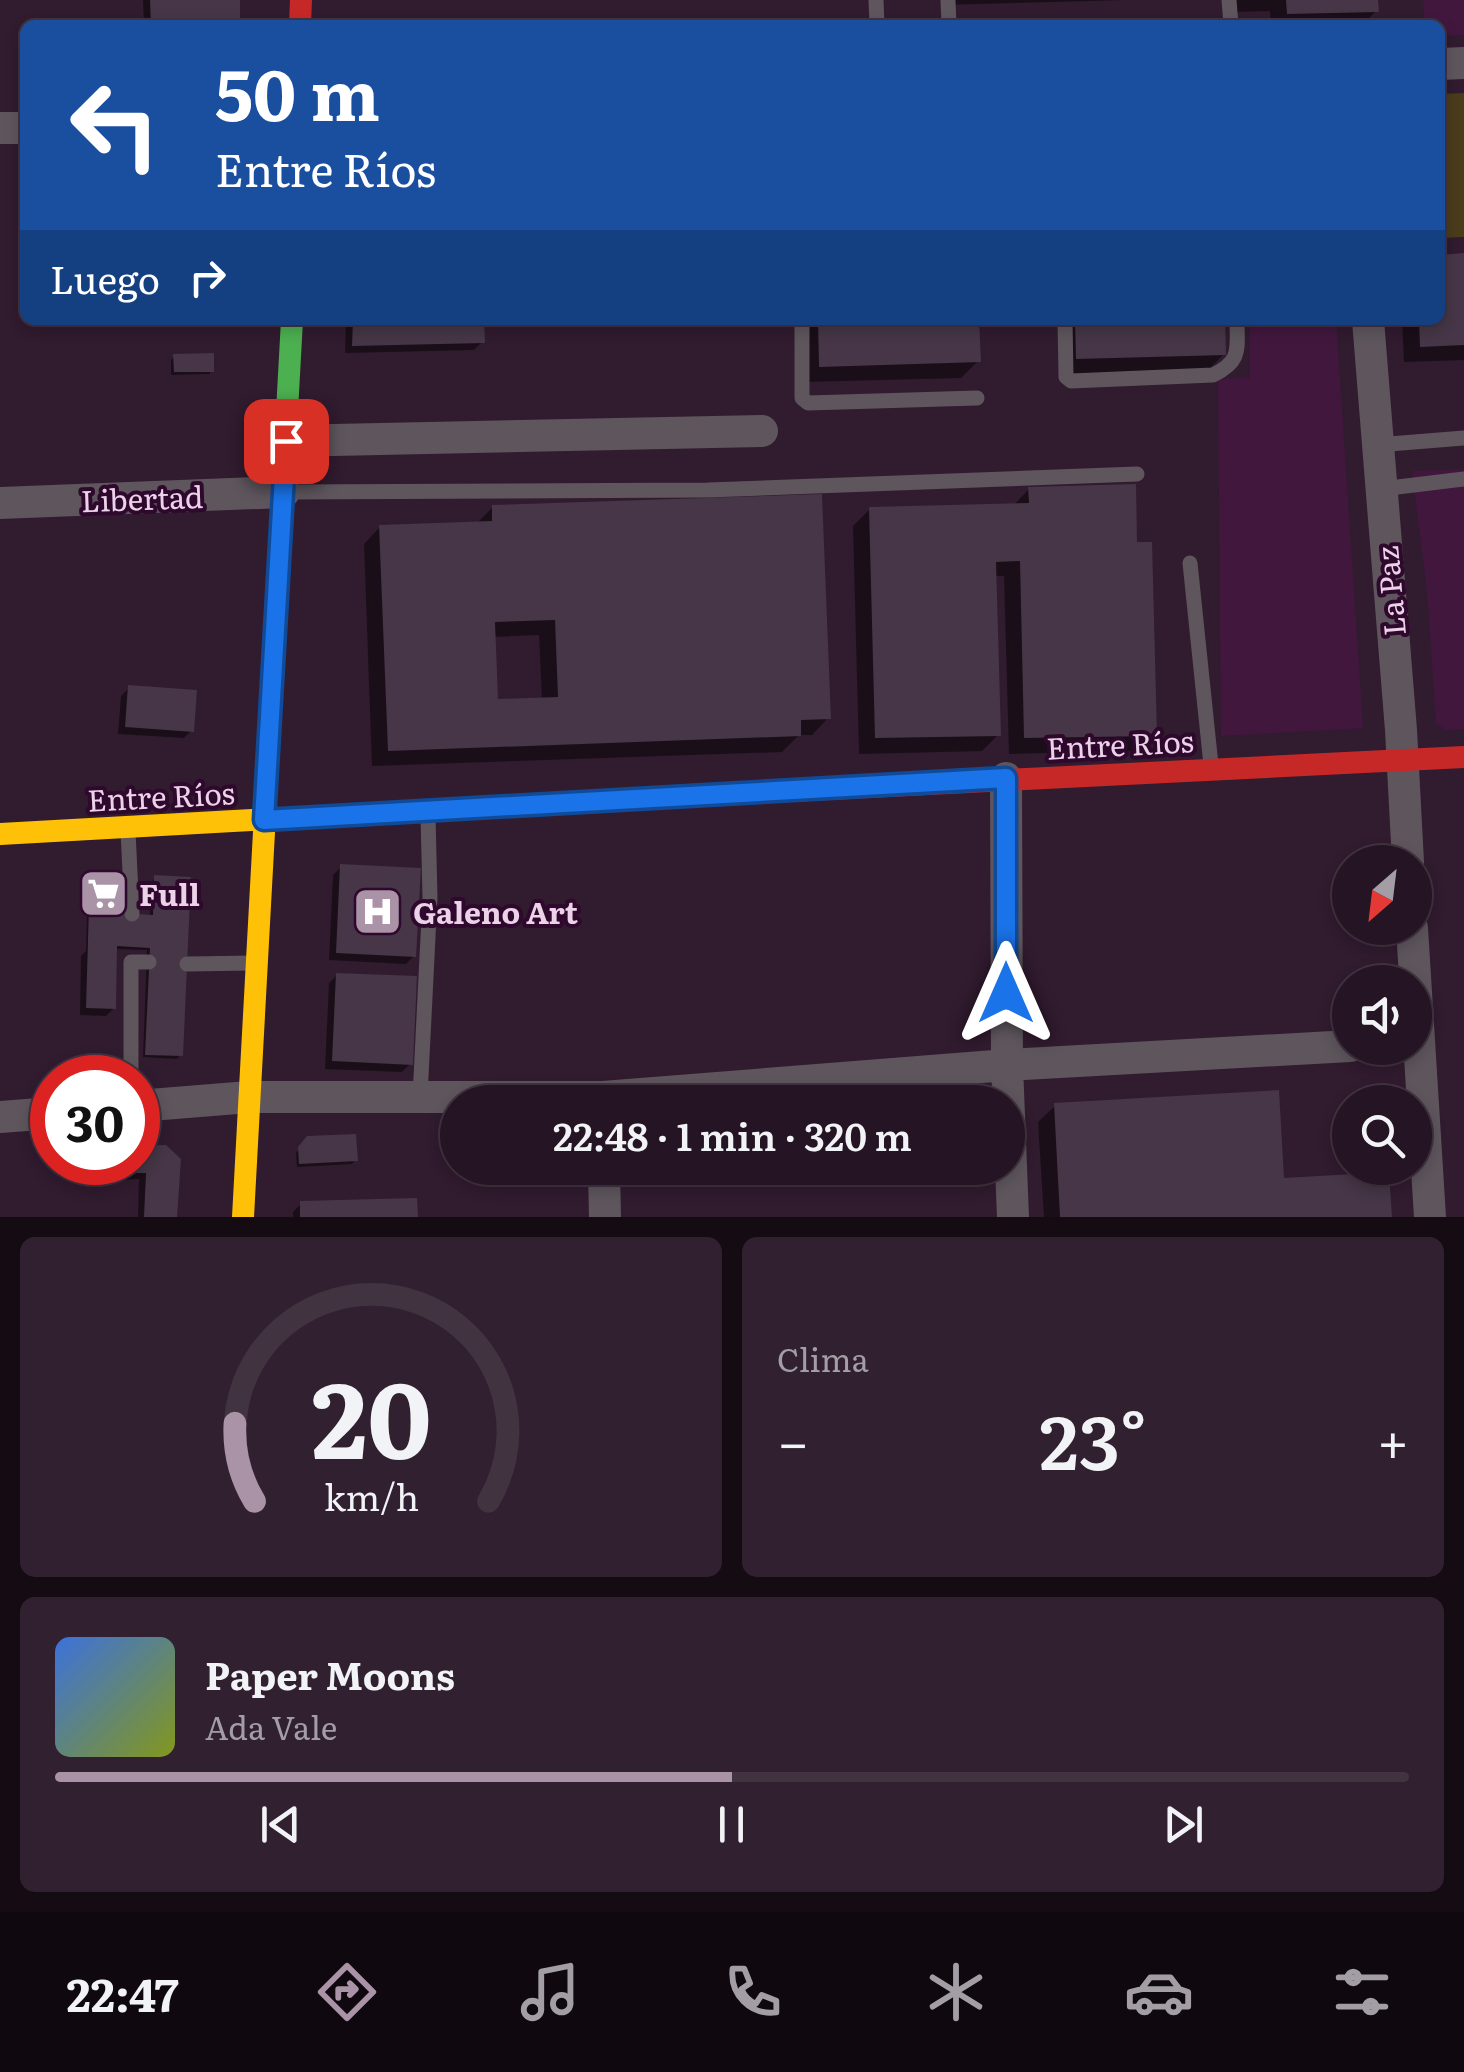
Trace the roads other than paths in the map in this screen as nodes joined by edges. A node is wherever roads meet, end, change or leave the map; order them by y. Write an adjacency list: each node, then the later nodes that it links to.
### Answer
1 (292, 325): 9 (street)
2 (802, 325): 6 (lane)
3 (1065, 325): 4 (lane)
4 (1237, 325)
5 (1368, 325): 10 (street, La Paz)
6 (977, 398)
7 (762, 431): 9 (street)
8 (1464, 438): 10 (lane)
9 (286, 441): 14 (street)
10 (1378, 445): 13 (street, La Paz)
11 (1137, 474): 14 (lane)
12 (1464, 479): 13 (lane)
13 (1381, 489): 18 (street, La Paz)
14 (284, 492): 15 (street, Libertad); 22 (street)
15 (0, 503)
16 (1190, 564): 19 (lane)
17 (1464, 757): 18 (street, Entre Ríos)
18 (1402, 762): 19 (street, Entre Ríos); 25 (street, La Paz)
19 (1211, 769): 20 (street, Entre Ríos)
20 (1006, 778): 21 (street, Entre Ríos); 32 (street)
21 (428, 811): 22 (street, Entre Ríos); 36 (lane)
22 (264, 820): 23 (street, Entre Ríos); 28 (street)
23 (128, 827): 24 (street, Entre Ríos); 26 (lane)
24 (0, 834)
25 (1407, 845)
26 (132, 914)
27 (149, 962): 31 (lane)
28 (256, 963): 29 (lane); 35 (street)
29 (187, 964)
30 (1332, 1047): 32 (street)
31 (131, 1055)
32 (1007, 1065): 34 (street); 44 (street)
33 (1419, 1065): 45 (street)
34 (777, 1085)
35 (249, 1097): 36 (street); 38 (street); 42 (street)
36 (420, 1097): 37 (street)
37 (440, 1097)
38 (160, 1104)
39 (30, 1115): 40 (street)
40 (0, 1117)
41 (604, 1185): 43 (street)
42 (244, 1217)
43 (605, 1217)
44 (1013, 1217)
45 (1430, 1217)

